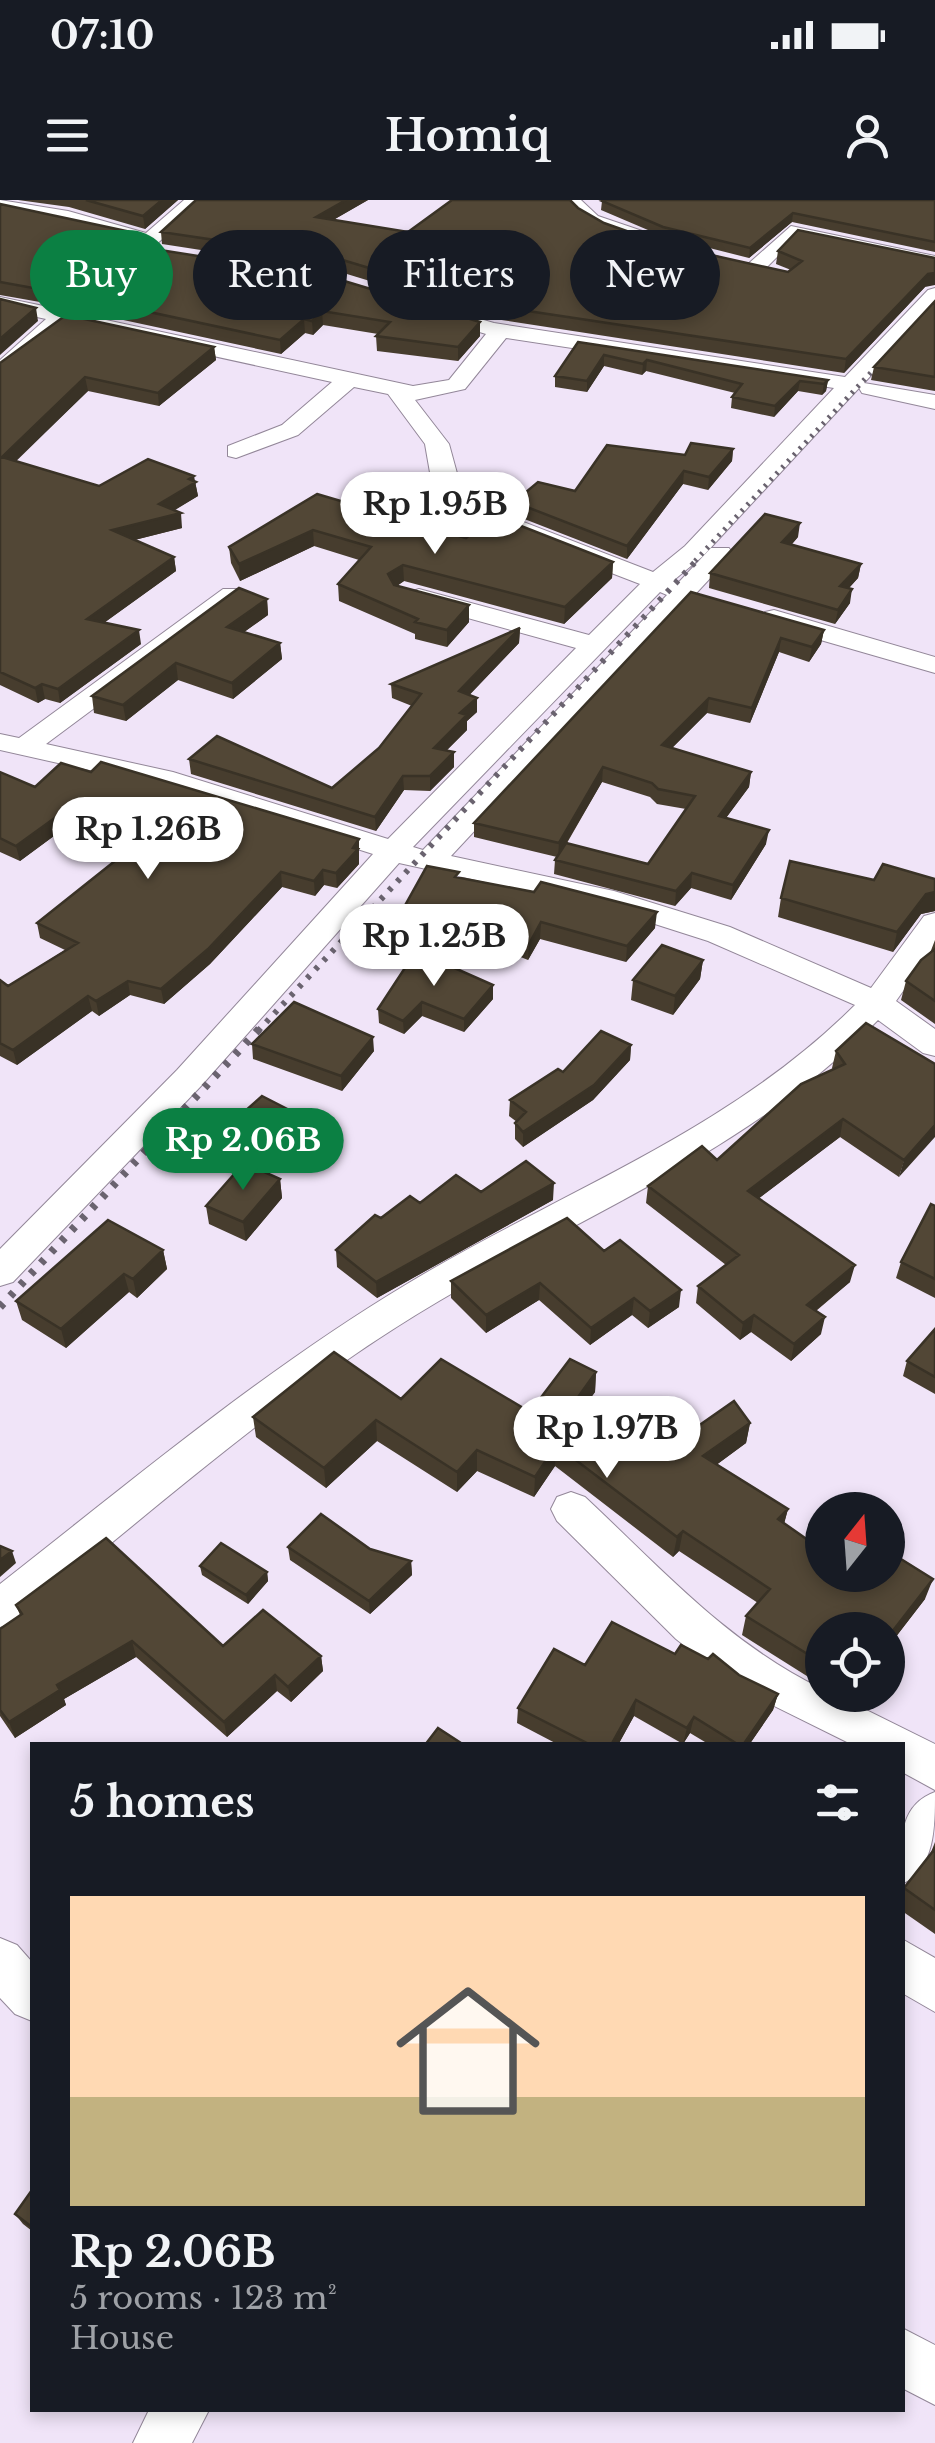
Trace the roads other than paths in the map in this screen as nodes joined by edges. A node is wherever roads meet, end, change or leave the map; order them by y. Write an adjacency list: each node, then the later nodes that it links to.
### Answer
1 (196, 200): 5 (street)
2 (570, 200): 7 (street)
3 (0, 206): 4 (street)
4 (102, 230)
5 (160, 230)
6 (935, 262): 7 (street)
7 (755, 268): 8 (street)
8 (787, 276)
9 (935, 294): 19 (street)
10 (0, 303): 11 (street)
11 (30, 309)
12 (935, 316): 19 (street)
13 (63, 320): 17 (street)
14 (85, 320): 18 (street)
15 (464, 320): 16 (street)
16 (500, 330): 19 (street); 20 (street)
17 (0, 371)
18 (348, 381): 20 (street); 22 (street)
19 (860, 386): 21 (street); 23 (street); 26 (street)
20 (398, 392): 23 (street)
21 (935, 402)
22 (236, 451)
23 (656, 582): 26 (street); 28 (street)
24 (232, 594): 30 (street)
25 (405, 594): 28 (street)
26 (694, 595): 32 (street)
27 (757, 613): 29 (street)
28 (595, 644): 31 (street)
29 (935, 665)
30 (12, 744): 31 (street)
31 (394, 851): 32 (street); 36 (street)
32 (430, 861): 34 (street)
33 (935, 923): 34 (street)
34 (876, 1002): 35 (street); 38 (street)
35 (935, 1045)
36 (0, 1272)
37 (571, 1509): 39 (street)
38 (0, 1609)
39 (891, 1742)
40 (905, 1749): 41 (street)
41 (935, 1768)
42 (935, 1813): 43 (street)
43 (905, 1858)
44 (0, 1962): 47 (street)
45 (905, 1965): 46 (street)
46 (935, 1988)
47 (30, 1995)
48 (905, 2357): 49 (street)
49 (935, 2378)
50 (181, 2412): 51 (street)
51 (160, 2443)

